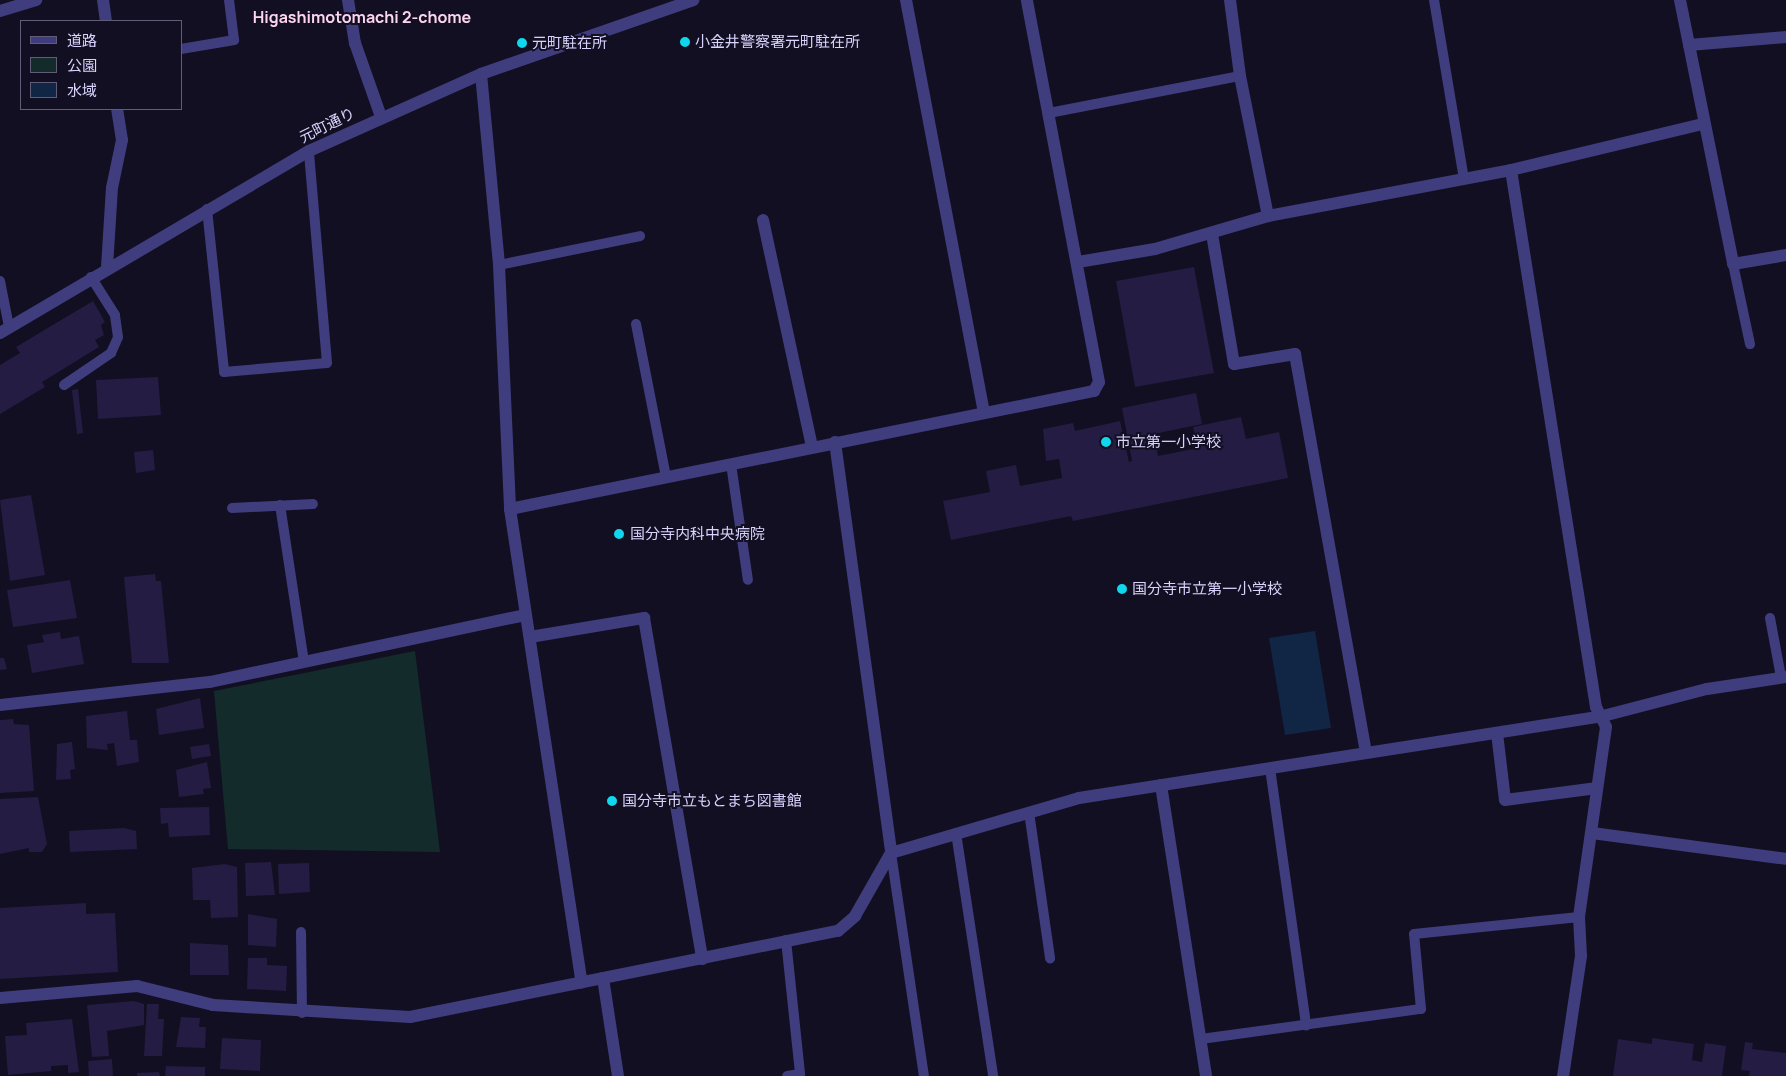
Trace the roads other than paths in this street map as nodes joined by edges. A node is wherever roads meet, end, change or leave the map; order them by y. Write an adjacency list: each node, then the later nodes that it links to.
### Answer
1 (36, 0): 11 (street)
2 (103, 0): 12 (street)
3 (229, 0): 15 (lane)
4 (348, 0): 20 (street)
5 (694, 0): 16 (street, 元町通り)
6 (906, 0): 41 (street)
7 (1027, 0): 19 (street)
8 (1230, 0): 17 (street)
9 (1434, 0): 24 (lane)
10 (1680, 0): 14 (street)
11 (0, 10)
12 (106, 20)
13 (1786, 37): 14 (street)
14 (1689, 45): 21 (street)
15 (182, 49)
16 (481, 74): 20 (street, 元町通り); 33 (street)
17 (1240, 76): 19 (lane); 26 (street)
18 (117, 110): 34 (street)
19 (1049, 114): 31 (street)
20 (381, 117): 22 (street, 元町通り)
21 (1703, 124): 23 (street); 32 (street)
22 (309, 151): 25 (street, 元町通り); 25 (lane)
23 (1511, 170): 24 (street); 57 (street)
24 (1464, 179): 26 (street)
25 (207, 209): 34 (street, 元町通り)
26 (1268, 216): 28 (street)
27 (763, 220): 43 (street)
28 (1212, 234): 31 (street); 59 (street)
29 (640, 236): 33 (lane)
30 (1786, 255): 32 (street)
31 (1078, 262): 41 (street)
32 (1733, 264): 39 (lane)
33 (499, 265): 49 (street)
34 (107, 267): 35 (street, 元町通り)
35 (91, 277): 38 (street, 元町通り); 40 (lane)
36 (0, 281): 38 (lane)
37 (636, 324): 45 (lane)
38 (5, 330)
39 (1750, 344)
40 (64, 385)
41 (984, 412): 42 (street)
42 (835, 442): 43 (street); 66 (street)
43 (812, 447): 44 (street)
44 (731, 464): 45 (street); 50 (lane)
45 (666, 477): 49 (street)
46 (313, 504): 47 (lane)
47 (280, 505): 48 (lane); 54 (lane)
48 (232, 508)
49 (510, 509): 51 (street)
50 (748, 580)
51 (524, 615): 53 (street); 54 (street)
52 (1770, 618): 55 (lane)
53 (530, 637): 72 (street); 74 (street)
54 (304, 662): 56 (street)
55 (1784, 677): 57 (street)
56 (0, 705)
57 (1603, 716): 58 (street); 62 (street)
58 (1497, 733): 59 (street); 62 (street)
59 (1366, 753): 60 (street)
60 (1270, 768): 61 (street); 77 (lane)
61 (1161, 785): 63 (street); 78 (street)
62 (1596, 788): 65 (street)
63 (1029, 812): 64 (street); 71 (lane)
64 (956, 833): 66 (street); 82 (lane)
65 (1592, 833): 67 (street); 68 (street)
66 (891, 852): 70 (street); 81 (lane)
67 (1786, 859)
68 (1579, 917): 77 (lane); 84 (street)
69 (302, 932): 76 (lane)
70 (786, 940): 72 (street); 80 (lane)
71 (1050, 958)
72 (702, 959): 73 (street)
73 (603, 978): 74 (street); 79 (street)
74 (582, 983): 76 (street)
75 (0, 998): 76 (street)
76 (302, 1013)
77 (1306, 1025): 78 (lane)
78 (1202, 1039): 83 (street)
79 (618, 1076)
80 (787, 1076)
81 (924, 1076)
82 (993, 1076)
83 (1206, 1076)
84 (1562, 1076)

